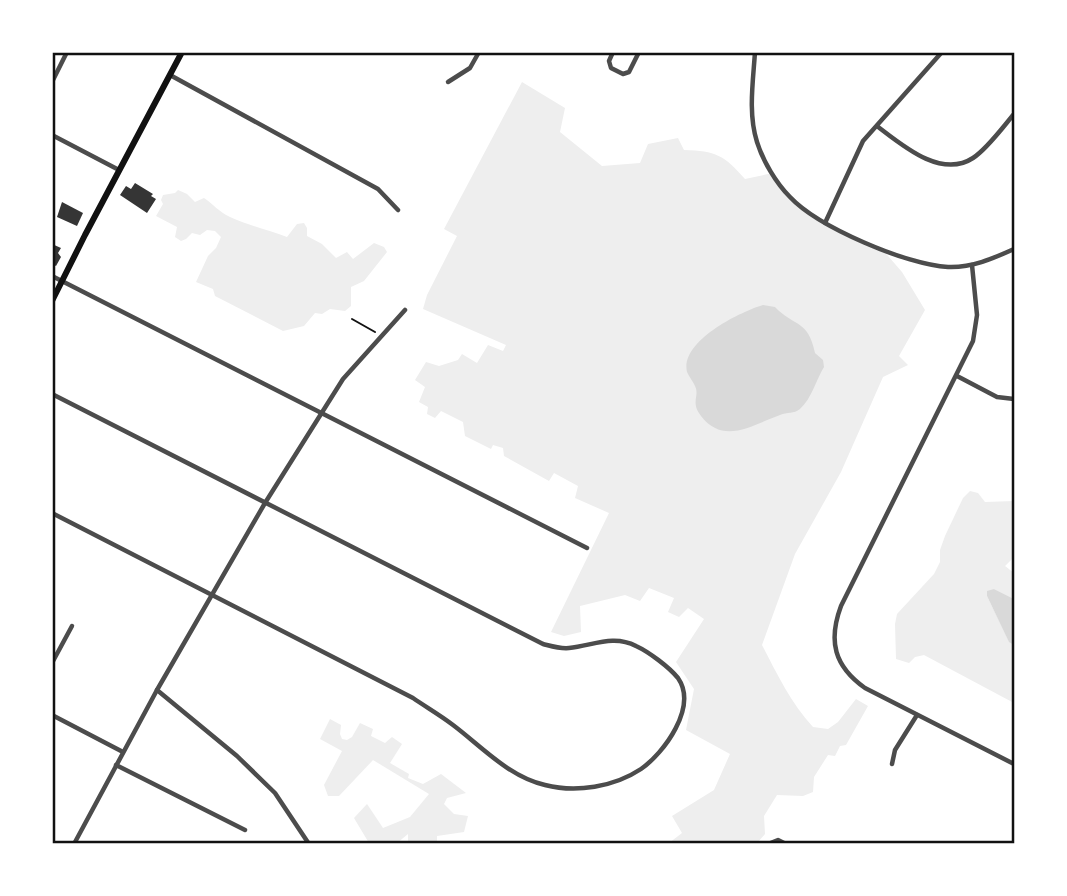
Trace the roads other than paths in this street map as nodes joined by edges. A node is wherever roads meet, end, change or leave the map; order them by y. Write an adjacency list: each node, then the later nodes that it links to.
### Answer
1 (68, 52): 9 (street)
2 (182, 52): 8 (main road)
3 (479, 52): 10 (street)
4 (613, 52): 5 (street)
5 (639, 52)
6 (755, 52): 16 (street)
7 (942, 52): 12 (street)
8 (170, 75): 14 (main road); 15 (street)
9 (52, 82)
10 (448, 82)
11 (1014, 114): 12 (street)
12 (877, 126): 16 (street)
13 (52, 135): 14 (street)
14 (119, 170): 20 (main road)
15 (398, 210)
16 (825, 223): 18 (street)
17 (1014, 249): 18 (street)
18 (972, 265): 23 (street)
19 (52, 276): 20 (street)
20 (62, 281): 21 (main road); 26 (street)
21 (52, 301)
22 (405, 310): 26 (street)
23 (957, 376): 25 (street); 35 (street)
24 (52, 394): 27 (street)
25 (1014, 399)
26 (321, 413): 27 (street); 29 (street)
27 (265, 503): 30 (street); 30 (street)
28 (52, 513): 30 (street)
29 (587, 548)
30 (211, 594): 33 (street)
31 (72, 626): 32 (street)
32 (52, 663)
33 (157, 690): 36 (street); 43 (street)
34 (52, 715): 36 (street)
35 (917, 715): 37 (street); 38 (street)
36 (123, 752): 39 (street)
37 (892, 764)
38 (1014, 764)
39 (116, 765): 40 (street); 42 (street)
40 (245, 830)
41 (770, 842): 44 (street)
42 (74, 844)
43 (309, 844)
44 (786, 844)

